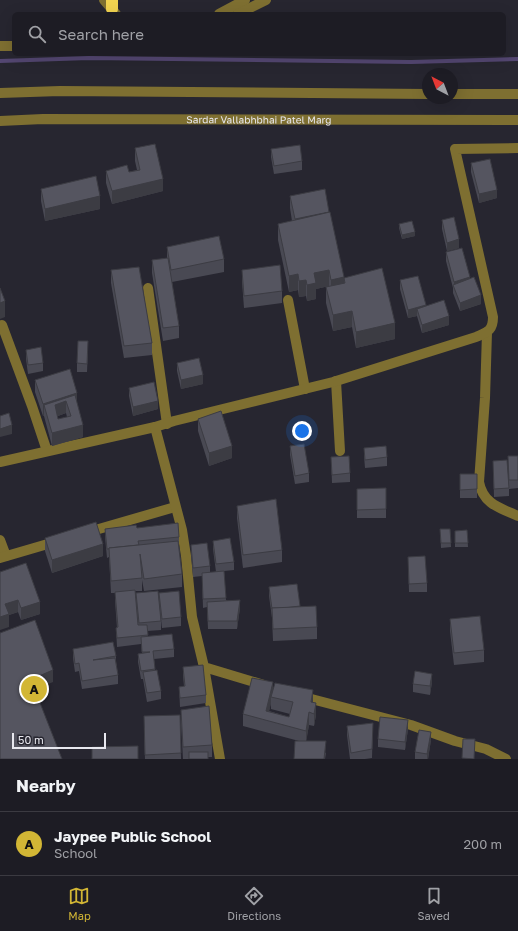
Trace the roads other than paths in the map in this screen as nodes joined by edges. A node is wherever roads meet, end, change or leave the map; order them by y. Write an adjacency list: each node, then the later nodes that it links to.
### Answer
1 (245, 0): 3 (street)
2 (266, 0): 4 (street)
3 (223, 12)
4 (242, 12)
5 (0, 46): 6 (street)
6 (12, 46)
7 (0, 93): 8 (street)
8 (422, 94)
9 (458, 94): 10 (street)
10 (518, 94)
11 (518, 120): 12 (street, Sardar Vallabhbhai Patel Marg)
12 (0, 121)
13 (518, 148): 17 (street)
14 (148, 288): 20 (street)
15 (288, 300): 19 (street)
16 (2, 325): 23 (street)
17 (487, 332): 18 (street); 26 (street)
18 (336, 381): 19 (street); 22 (street)
19 (305, 389): 20 (street)
20 (167, 424): 21 (street)
21 (155, 427): 23 (street); 25 (street)
22 (340, 451)
23 (47, 452): 24 (street)
24 (0, 462)
25 (175, 507): 28 (street); 29 (street)
26 (518, 516)
27 (0, 540): 28 (street)
28 (3, 557)
29 (204, 667): 30 (street); 32 (street)
30 (277, 689)
31 (291, 693): 33 (street)
32 (220, 759)
33 (506, 759)

